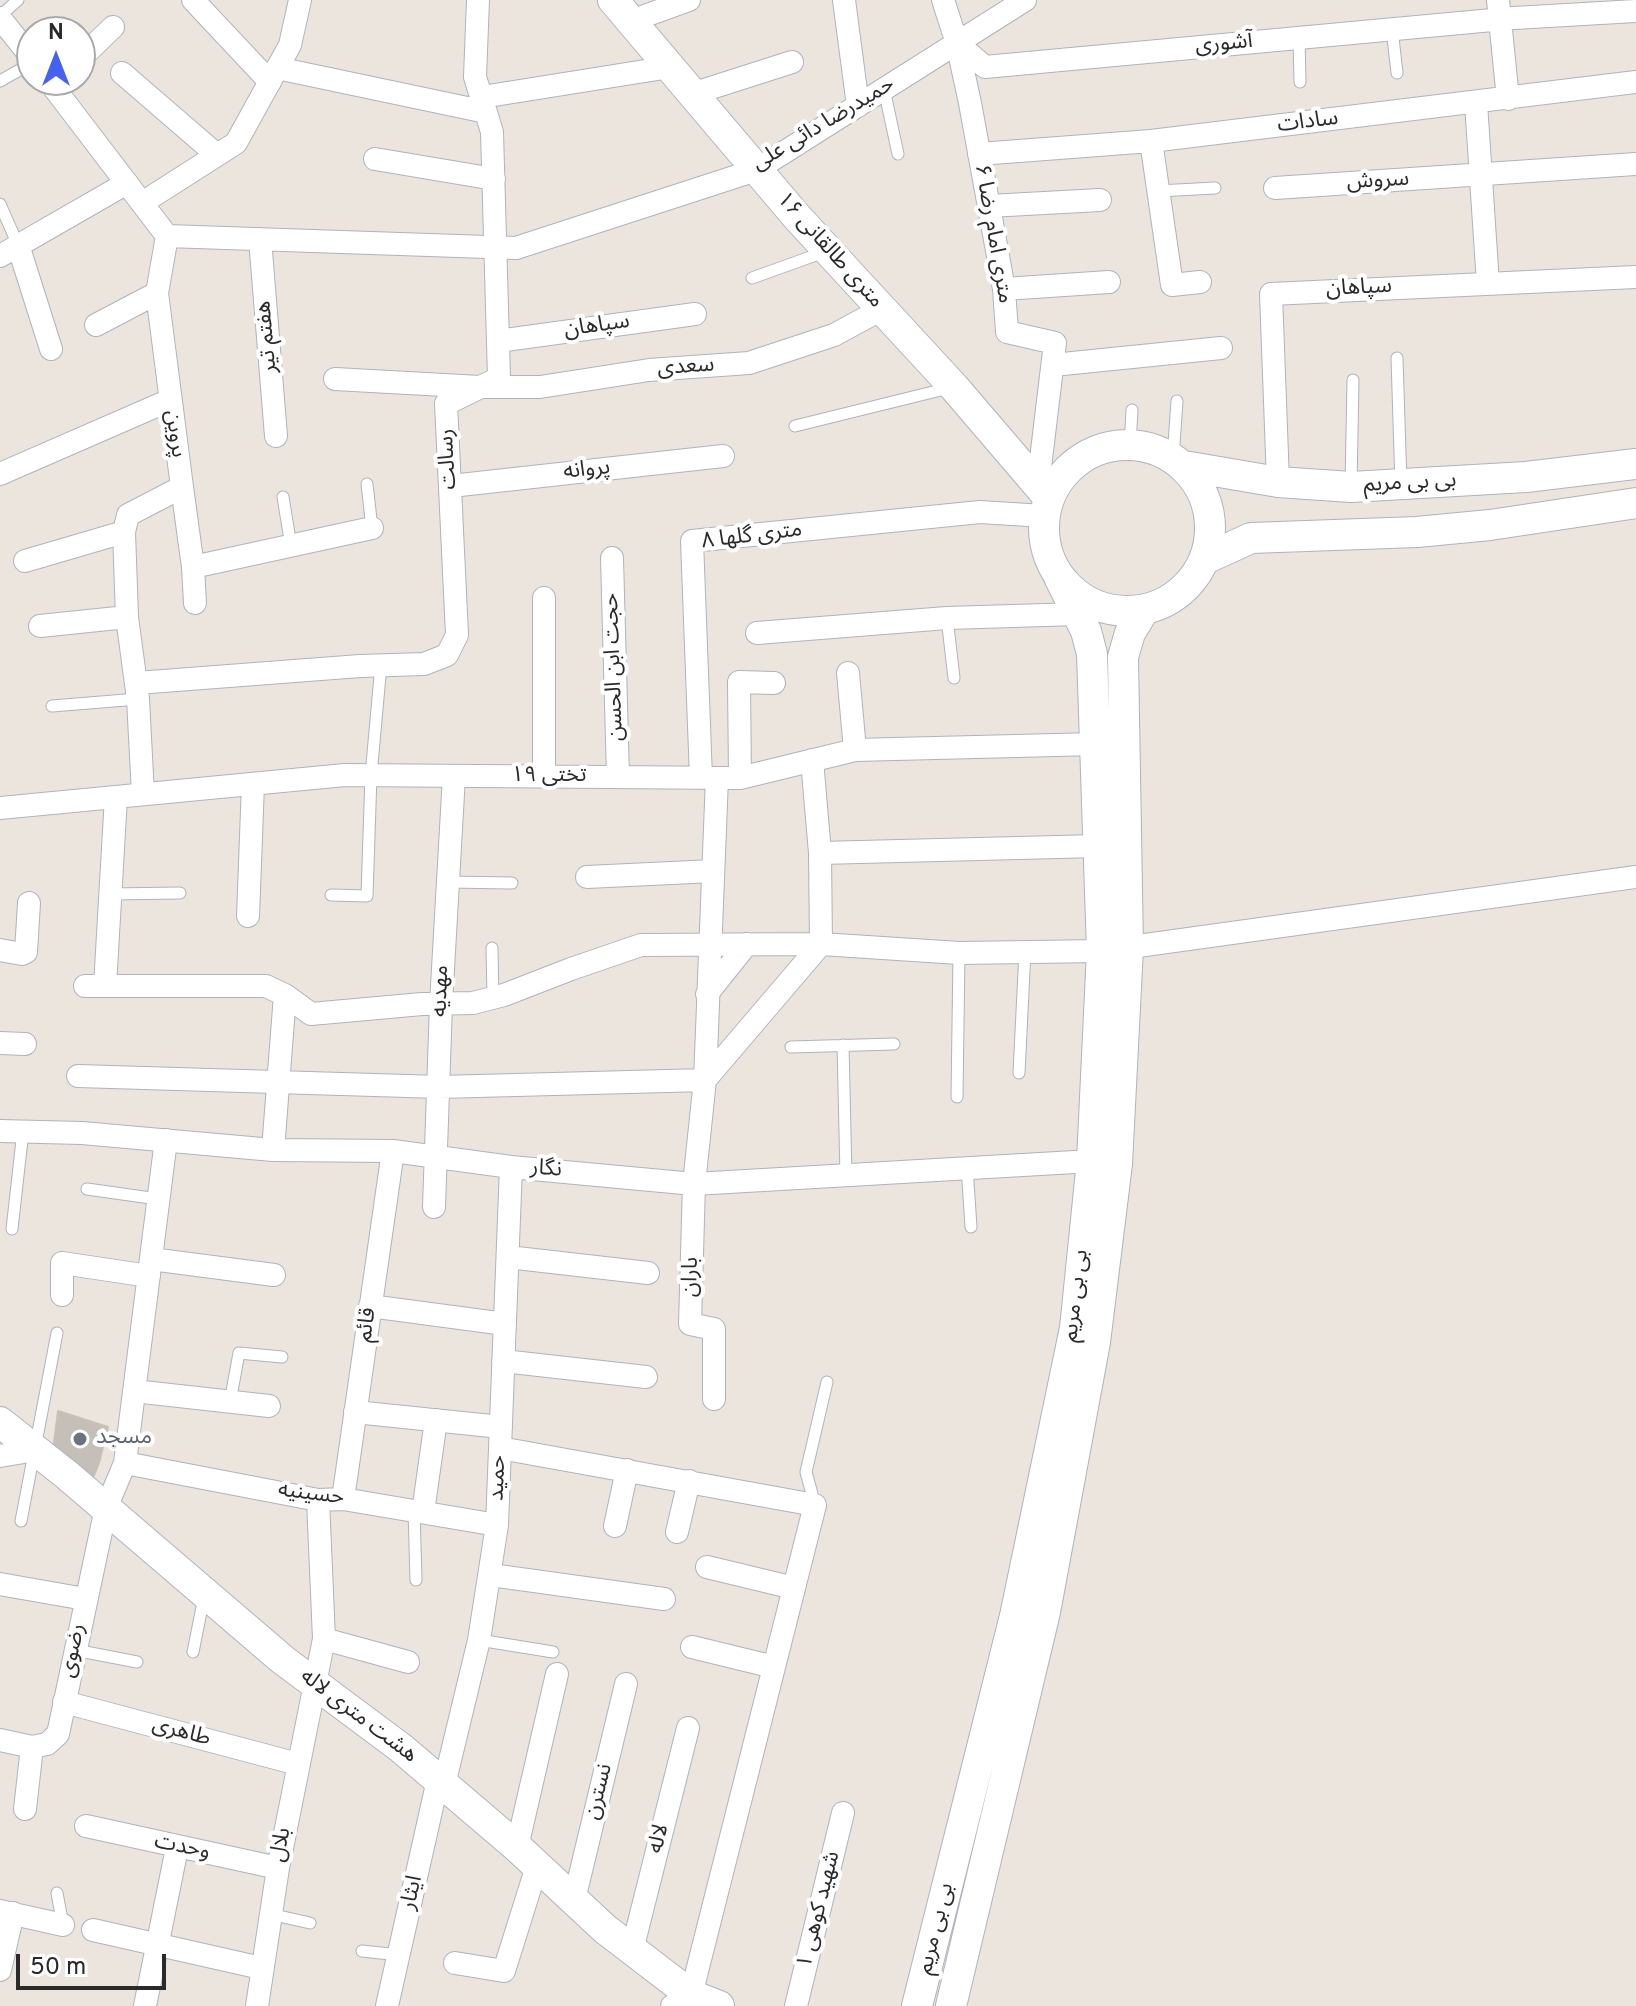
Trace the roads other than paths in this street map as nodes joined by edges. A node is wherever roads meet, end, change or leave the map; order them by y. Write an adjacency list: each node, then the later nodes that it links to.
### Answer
1 (18, 0): 12 (lane)
2 (193, 0): 23 (street)
3 (300, 0): 23 (street)
4 (478, 0): 31 (street, رسالت)
5 (689, 0): 9 (street)
6 (844, 0): 32 (street)
7 (943, 0): 18 (street, ۶ متری امام رضا)
8 (1025, 0): 18 (street, حمیدرضا دائی علی)
9 (622, 10): 20 (street, ۱۶ متری طالقانی)
10 (1499, 10): 11 (street, آشوری); 14 (street, آشوری); 29 (street)
11 (1636, 11)
12 (0, 17): 16 (street)
13 (113, 27): 17 (street)
14 (1392, 29): 15 (street, آشوری); 22 (lane)
15 (1299, 38): 18 (street, آشوری); 24 (lane)
16 (16, 39)
17 (96, 43)
18 (957, 43): 26 (street, حمیدرضا دائی علی); 35 (street, ۶ متری امام رضا)
19 (792, 62): 27 (street)
20 (670, 67): 27 (street, ۱۶ متری طالقانی); 31 (street)
21 (122, 73): 36 (street)
22 (1397, 73)
23 (274, 75): 31 (street); 36 (street)
24 (1300, 82)
25 (1636, 82): 29 (street, سادات)
26 (884, 89): 32 (street, حمیدرضا دائی علی); 34 (lane)
27 (692, 94): 39 (street, ۱۶ متری طالقانی)
28 (63, 96): 42 (street)
29 (1508, 99): 30 (street, سادات)
30 (1476, 103): 33 (street, سادات); 40 (street)
31 (484, 104): 41 (street, رسالت)
32 (858, 106): 39 (street, حمیدرضا دائی علی)
33 (1151, 141): 35 (street, سادات); 45 (street)
34 (898, 154)
35 (979, 154): 49 (street, ۶ متری امام رضا)
36 (217, 155): 47 (street)
37 (375, 159): 41 (street)
38 (1636, 164): 40 (street, سروش)
39 (756, 170): 52 (street, حمیدرضا دائی علی); 53 (street, ۱۶ متری طالقانی)
40 (1481, 176): 44 (street, سروش); 59 (street)
41 (494, 179): 52 (street, رسالت)
42 (127, 183): 47 (street); 54 (street)
43 (1215, 188): 45 (lane)
44 (1275, 188)
45 (1158, 191): 58 (street)
46 (1100, 200): 49 (street)
47 (142, 203): 50 (street)
48 (0, 204): 54 (lane)
49 (989, 206): 60 (street, ۶ متری امام رضا)
50 (167, 236): 51 (street); 61 (street, پروین)
51 (260, 239): 52 (street); 78 (street, هفتم تیر)
52 (506, 248): 65 (street, رسالت)
53 (827, 250): 56 (lane); 62 (street, ۱۶ متری طالقانی)
54 (9, 251): 67 (street)
55 (1636, 277): 59 (street, سپاهان)
56 (752, 278)
57 (1109, 282): 60 (street)
58 (1200, 282)
59 (1488, 284): 84 (street, سپاهان)
60 (1004, 289): 69 (street, ۶ متری امام رضا)
61 (157, 293): 64 (street); 74 (street, پروین)
62 (882, 309): 72 (street, سعدی); 73 (street, ۱۶ متری طالقانی)
63 (695, 314): 65 (street, سپاهان)
64 (96, 325)
65 (498, 341): 72 (street, رسالت)
66 (1221, 348): 69 (street)
67 (51, 349)
68 (1397, 358): 86 (lane)
69 (1053, 365): 91 (street)
70 (335, 379): 72 (street, سعدی)
71 (1353, 380): 89 (lane)
72 (480, 387): 87 (street, رسالت)
73 (954, 387): 77 (lane); 91 (street, ۱۶ متری طالقانی)
74 (170, 400): 83 (street); 88 (street, پروین)
75 (1177, 401): 81 (lane)
76 (1132, 410): 79 (lane)
77 (795, 426)
78 (276, 436)
79 (1130, 445): 81 (street); 91 (street)
80 (723, 456): 87 (street, پروانه)
81 (1178, 462): 84 (street, بی بی مریم); 97 (street)
82 (1636, 464): 86 (street, بی بی مریم)
83 (0, 474)
84 (1278, 482): 89 (street, بی بی مریم)
85 (367, 484): 93 (lane)
86 (1401, 485): 89 (street, بی بی مریم)
87 (451, 486): 109 (street, رسالت)
88 (182, 487): 94 (street, پروین); 99 (street)
89 (1351, 487)
90 (283, 497): 95 (lane)
91 (1044, 499): 100 (street); 122 (street, ۸ متری گلها)
92 (1636, 503): 97 (street)
93 (372, 528): 95 (street)
94 (124, 532): 98 (street); 105 (street)
95 (291, 546): 99 (street)
96 (612, 558): 121 (street, حجت ابن الحسن)
97 (1205, 559): 103 (street)
98 (25, 561)
99 (193, 567): 102 (street)
100 (1059, 577): 103 (street); 104 (street, بی بی مریم)
101 (544, 598): 120 (street)
102 (195, 603)
103 (1144, 610): 145 (street, بی بی مریم)
104 (1078, 614): 106 (street); 115 (street, بی بی مریم)
105 (127, 617): 107 (street); 113 (street)
106 (947, 618): 108 (street); 111 (lane)
107 (40, 626)
108 (757, 633)
109 (381, 665): 113 (street); 118 (lane)
110 (848, 673): 116 (street)
111 (954, 678)
112 (774, 683): 123 (street)
113 (138, 691): 114 (lane); 125 (street)
114 (52, 706)
115 (1096, 744): 116 (street, تختی ۱۹); 128 (street, بی بی مریم)
116 (855, 750): 117 (street, تختی ۱۹)
117 (812, 760): 123 (street, تختی ۱۹); 129 (street)
118 (371, 775): 119 (street, تختی ۱۹); 124 (street, تختی ۱۹); 137 (lane)
119 (454, 776): 120 (street, تختی ۱۹); 133 (street, مهدیه)
120 (544, 776): 121 (street, تختی ۱۹)
121 (618, 777): 122 (street, تختی ۱۹)
122 (709, 778): 123 (street, تختی ۱۹); 130 (street)
123 (740, 778)
124 (253, 784): 125 (street, تختی ۱۹); 139 (street)
125 (143, 794): 126 (street, تختی ۱۹)
126 (116, 797): 127 (street, تختی ۱۹); 136 (street)
127 (1, 804)
128 (1098, 846): 129 (street); 145 (street, بی بی مریم)
129 (820, 853): 142 (street)
130 (713, 871): 131 (street); 140 (street)
131 (587, 877)
132 (1636, 877): 145 (street)
133 (448, 882): 134 (lane); 151 (street, مهدیه)
134 (512, 883)
135 (180, 893): 136 (lane)
136 (111, 894): 149 (street)
137 (331, 895)
138 (29, 903): 144 (street)
139 (248, 916)
140 (709, 944): 141 (street); 148 (street); 150 (street)
141 (747, 944): 142 (street); 148 (street)
142 (821, 944): 147 (street); 159 (street)
143 (492, 948): 150 (lane)
144 (0, 950)
145 (1115, 950): 146 (street); 168 (street, بی بی مریم); 264 (street, بی بی مریم)
146 (1025, 951): 147 (street); 157 (lane)
147 (959, 953): 162 (lane)
148 (707, 994): 159 (street)
149 (285, 995): 151 (street); 160 (street)
150 (493, 998): 151 (street)
151 (441, 1004): 161 (street, مهدیه)
152 (0, 1043): 153 (street)
153 (25, 1044)
154 (894, 1044): 155 (lane)
155 (843, 1045): 156 (lane); 171 (lane)
156 (791, 1047)
157 (1019, 1073)
158 (78, 1076): 160 (street)
159 (705, 1080): 161 (street); 172 (street)
160 (278, 1082): 161 (street); 165 (street)
161 (440, 1087): 167 (street, مهدیه)
162 (957, 1097)
163 (11, 1131): 164 (street, نگار); 177 (lane)
164 (166, 1140): 165 (street, نگار); 174 (street, رضوی)
165 (273, 1150): 166 (street, نگار)
166 (393, 1151): 167 (street, نگار); 183 (street, قائم)
167 (437, 1157): 169 (street, نگار); 175 (street, مهدیه)
168 (1092, 1161): 170 (street, نگار); 263 (street, بی بی مریم)
169 (511, 1167): 172 (street, نگار); 178 (street, حمید)
170 (967, 1167): 171 (street, نگار); 176 (lane)
171 (846, 1176): 172 (street, نگار)
172 (694, 1184): 191 (street, باران)
173 (87, 1189): 174 (lane)
174 (158, 1199): 179 (street, رضوی)
175 (434, 1207)
176 (971, 1227)
177 (12, 1229)
178 (508, 1257): 180 (street); 184 (street, حمید)
179 (150, 1268): 181 (street); 182 (street); 190 (street, رضوی)
180 (648, 1273)
181 (274, 1275)
182 (62, 1295)
183 (370, 1306): 184 (street); 194 (street, قائم)
184 (505, 1324): 187 (street, حمید)
185 (57, 1333): 198 (lane)
186 (282, 1357): 192 (lane)
187 (503, 1361): 188 (street); 197 (street, حمید)
188 (646, 1377)
189 (827, 1382): 205 (lane)
190 (134, 1391): 192 (street); 200 (street, رضوی)
191 (714, 1399)
192 (230, 1402): 193 (street)
193 (269, 1406)
194 (355, 1412): 195 (street); 203 (street, قائم)
195 (436, 1420): 197 (street); 207 (street)
196 (0, 1422): 198 (street, هشت متری لاله)
197 (500, 1437): 201 (street); 209 (street, حمید)
198 (36, 1450): 199 (street); 206 (street, هشت متری لاله); 208 (lane)
199 (0, 1456)
200 (125, 1463): 204 (street, حسینیه); 206 (street, رضوی)
201 (627, 1470): 202 (street); 210 (street)
202 (689, 1481): 205 (street); 211 (street)
203 (343, 1499): 204 (street, حسینیه); 207 (street, حسینیه)
204 (318, 1500): 220 (street, بلال)
205 (815, 1505): 216 (street)
206 (106, 1508): 217 (street, هشت متری لاله); 218 (street, رضوی)
207 (419, 1511): 209 (street, حسینیه); 214 (lane)
208 (21, 1521)
209 (497, 1525): 213 (street, حمید)
210 (615, 1526)
211 (677, 1532)
212 (707, 1567): 216 (street)
213 (491, 1575): 219 (street); 221 (street, حمید)
214 (416, 1580)
215 (0, 1584): 218 (street)
216 (794, 1588): 228 (street)
217 (205, 1592): 224 (lane); 230 (street, هشت متری لاله)
218 (85, 1599): 223 (street, رضوی)
219 (664, 1599)
220 (324, 1639): 226 (street); 230 (street, بلال)
221 (479, 1640): 227 (lane); 236 (street, حمید)
222 (692, 1647): 228 (street)
223 (75, 1650): 225 (lane); 231 (street, رضوی)
224 (193, 1652)
225 (137, 1662)
226 (408, 1662)
227 (555, 1663): 241 (street)
228 (774, 1667): 257 (street)
229 (626, 1684): 244 (street, نسترن)
230 (316, 1685): 235 (street, بلال); 236 (street, هشت متری لاله)
231 (64, 1702): 234 (street, رضوی); 235 (street, طاهری)
232 (688, 1728): 251 (street, لاله)
233 (0, 1740): 234 (street)
234 (32, 1747): 237 (street)
235 (298, 1764): 242 (street, بلال)
236 (441, 1783): 241 (street, هشت متری لاله); 253 (street, ایثار)
237 (25, 1809)
238 (843, 1813): 262 (street, شهید کوهی ۱)
239 (86, 1826): 240 (street, وحدت)
240 (177, 1848): 242 (street, وحدت); 250 (street)
241 (527, 1856): 244 (street, هشت متری لاله); 254 (street)
242 (278, 1868): 246 (street, بلال)
243 (57, 1893): 248 (lane)
244 (574, 1900): 251 (street, هشت متری لاله)
245 (6, 1912): 248 (street); 256 (street)
246 (270, 1914): 247 (lane); 255 (street, بلال)
247 (310, 1923)
248 (63, 1925)
249 (93, 1930): 250 (street)
250 (158, 1945): 255 (street); 258 (street)
251 (632, 1950): 257 (street, هشت متری لاله)
252 (362, 1951): 253 (lane)
253 (399, 1955): 260 (street, ایثار)
254 (455, 1963)
255 (261, 1968): 259 (street, بلال)
256 (0, 1970)
257 (681, 2000): 261 (street, هشت متری لاله)
258 (145, 2006)
259 (257, 2006)
260 (387, 2006)
261 (719, 2006)
262 (796, 2006)
263 (917, 2006)
264 (951, 2006)

